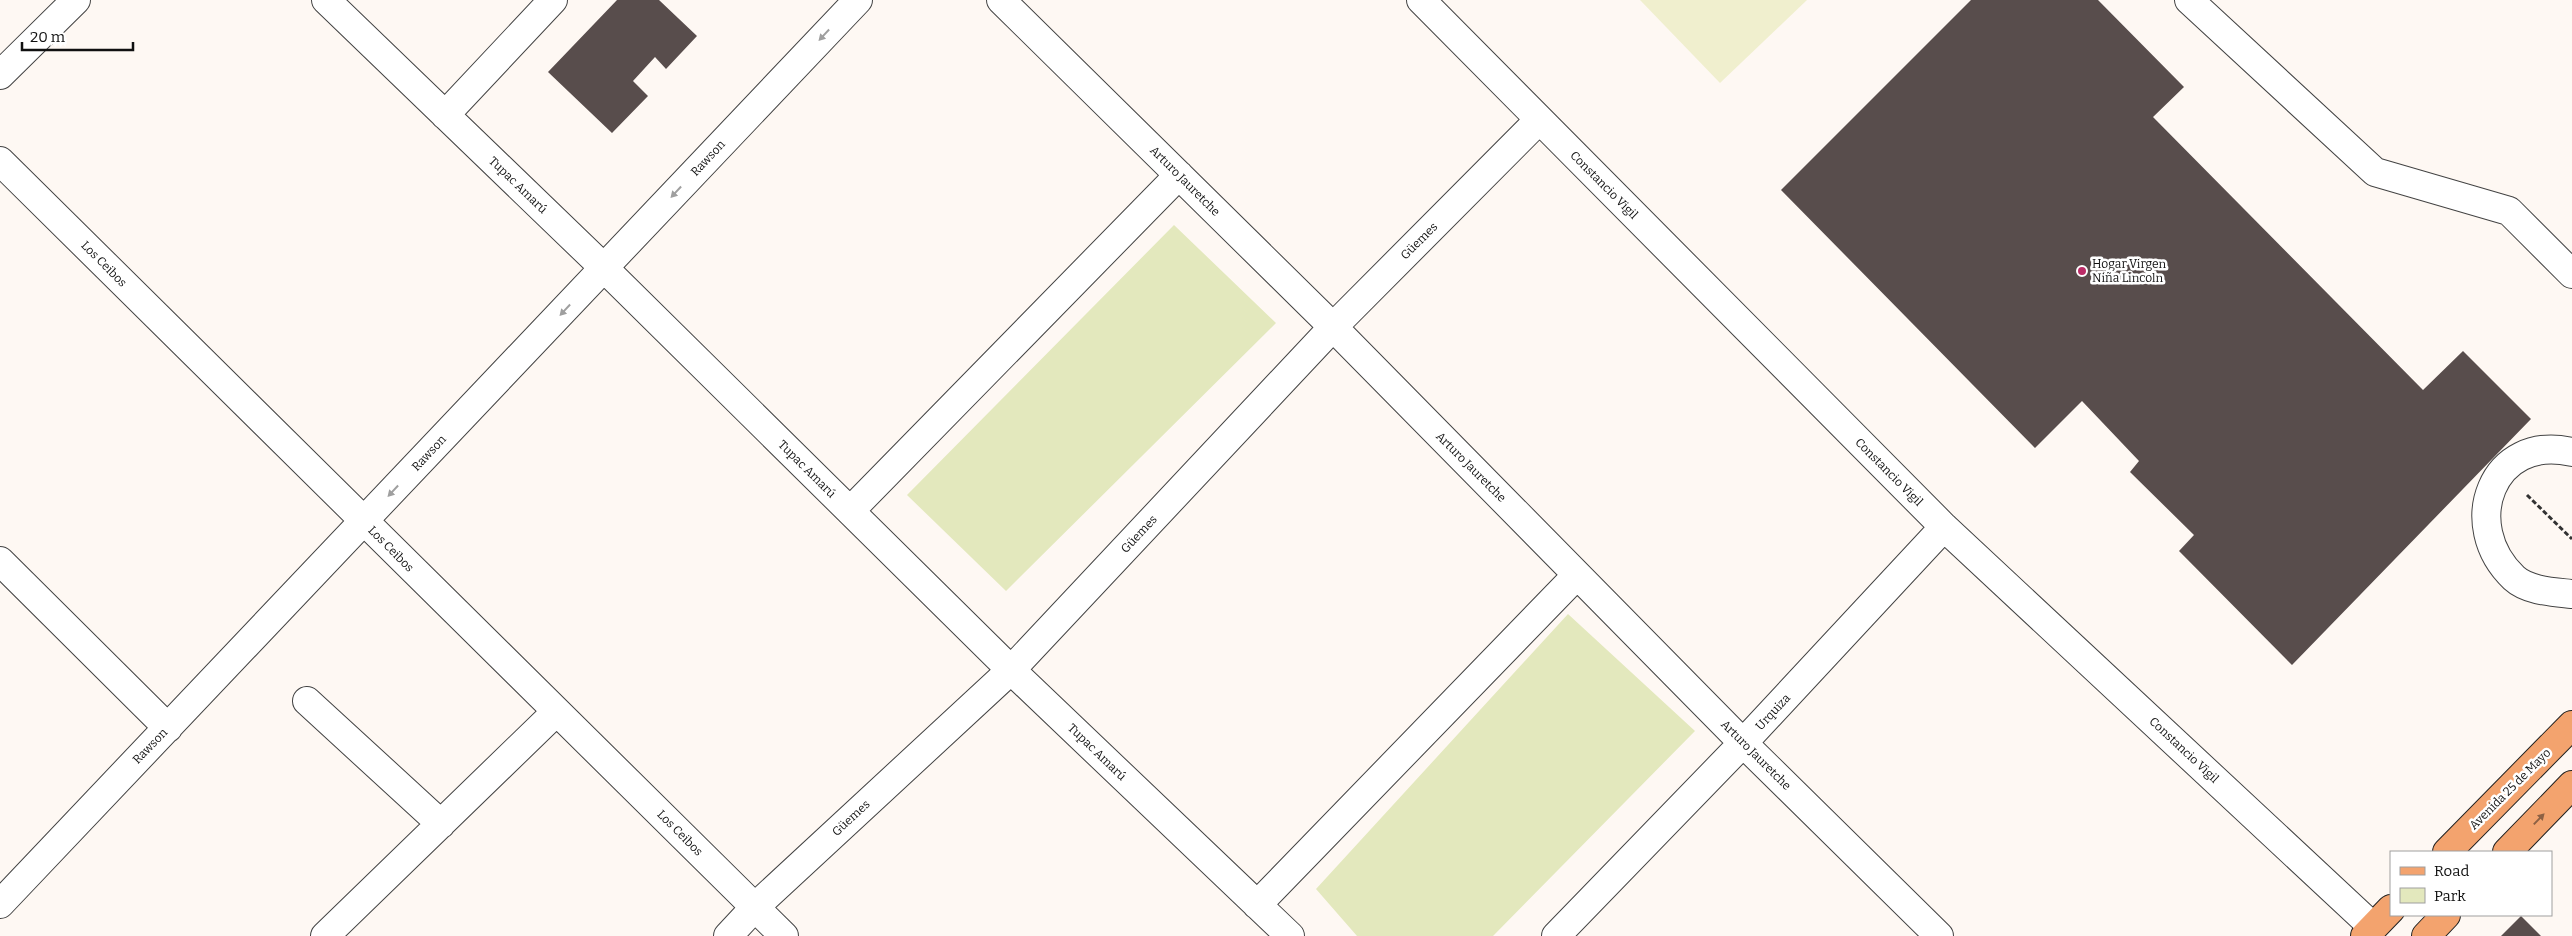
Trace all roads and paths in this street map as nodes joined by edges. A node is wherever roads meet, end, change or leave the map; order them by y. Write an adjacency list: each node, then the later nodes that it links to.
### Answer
1 (76, 0): 8 (street)
2 (326, 0): 9 (street, Tupac Amarú)
3 (554, 0): 9 (street)
4 (858, 0): 13 (street, Rawson, one-way to 13)
5 (1001, 0): 12 (street, Arturo Jauretche)
6 (1421, 0): 10 (street, Constancio Vigil)
7 (2189, 0): 14 (street)
8 (0, 75)
9 (446, 115): 13 (street, Tupac Amarú)
10 (1539, 120): 15 (street, Güemes); 20 (street, Constancio Vigil)
11 (0, 161): 19 (street, Los Ceibos)
12 (1179, 175): 15 (street, Arturo Jauretche); 18 (street)
13 (604, 268): 18 (street, Tupac Amarú); 19 (street, Rawson, one-way to 19)
14 (2572, 274)
15 (1333, 326): 23 (street, Arturo Jauretche); 25 (street, Güemes)
16 (2572, 452): 17 (street)
17 (2503, 472): 21 (path); 24 (street)
18 (850, 511): 25 (street, Tupac Amarú)
19 (364, 522): 27 (street, Los Ceibos); 29 (street, Rawson)
20 (1944, 527): 30 (street, Urquiza); 39 (street, Constancio Vigil)
21 (2572, 539)
22 (0, 561): 29 (street)
23 (1577, 575): 30 (street, Arturo Jauretche); 36 (street)
24 (2572, 594)
25 (1011, 670): 36 (street, Tupac Amarú); 37 (street, Güemes)
26 (307, 702): 32 (street)
27 (556, 712): 32 (street); 37 (street, Los Ceibos)
28 (2572, 725): 33 (main road, Avenida 25 de Mayo)
29 (168, 728): 35 (street, Rawson)
30 (1743, 743): 44 (street, Urquiza); 45 (street, Arturo Jauretche)
31 (2572, 785): 34 (main road, one-way to 31)
32 (441, 824): 40 (street)
33 (2448, 851)
34 (2508, 851)
35 (0, 904)
36 (1257, 905): 43 (street, Tupac Amarú)
37 (755, 907): 41 (street, Güemes); 42 (street, Los Ceibos)
38 (2445, 916): 46 (main road)
39 (2376, 924)
40 (325, 936)
41 (728, 936)
42 (784, 936)
43 (1290, 936)
44 (1556, 936)
45 (1939, 936)
46 (2426, 936)

